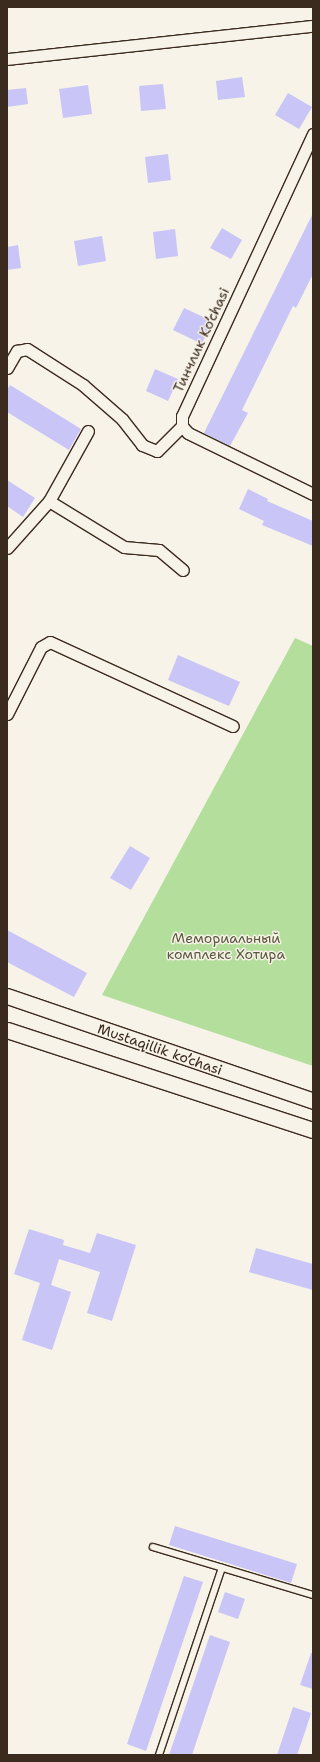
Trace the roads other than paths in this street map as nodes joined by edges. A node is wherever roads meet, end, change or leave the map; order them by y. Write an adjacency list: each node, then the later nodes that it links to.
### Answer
1 (313, 26): 2 (street)
2 (7, 59)
3 (313, 134): 5 (street, Тинчлик Ko’chasi)
4 (7, 368): 5 (street)
5 (182, 426): 7 (street)
6 (88, 431): 8 (street)
7 (313, 494)
8 (49, 501): 9 (street); 10 (street)
9 (7, 548)
10 (183, 570)
11 (7, 714): 12 (street)
12 (233, 726)
13 (7, 996): 15 (main road, Mustaqillik ko’chasi)
14 (7, 1030): 16 (main road, Mustaqillik ko’chasi)
15 (313, 1101)
16 (313, 1130)
17 (153, 1547): 18 (lane)
18 (222, 1568): 19 (lane); 20 (lane)
19 (313, 1595)
20 (159, 1755)

